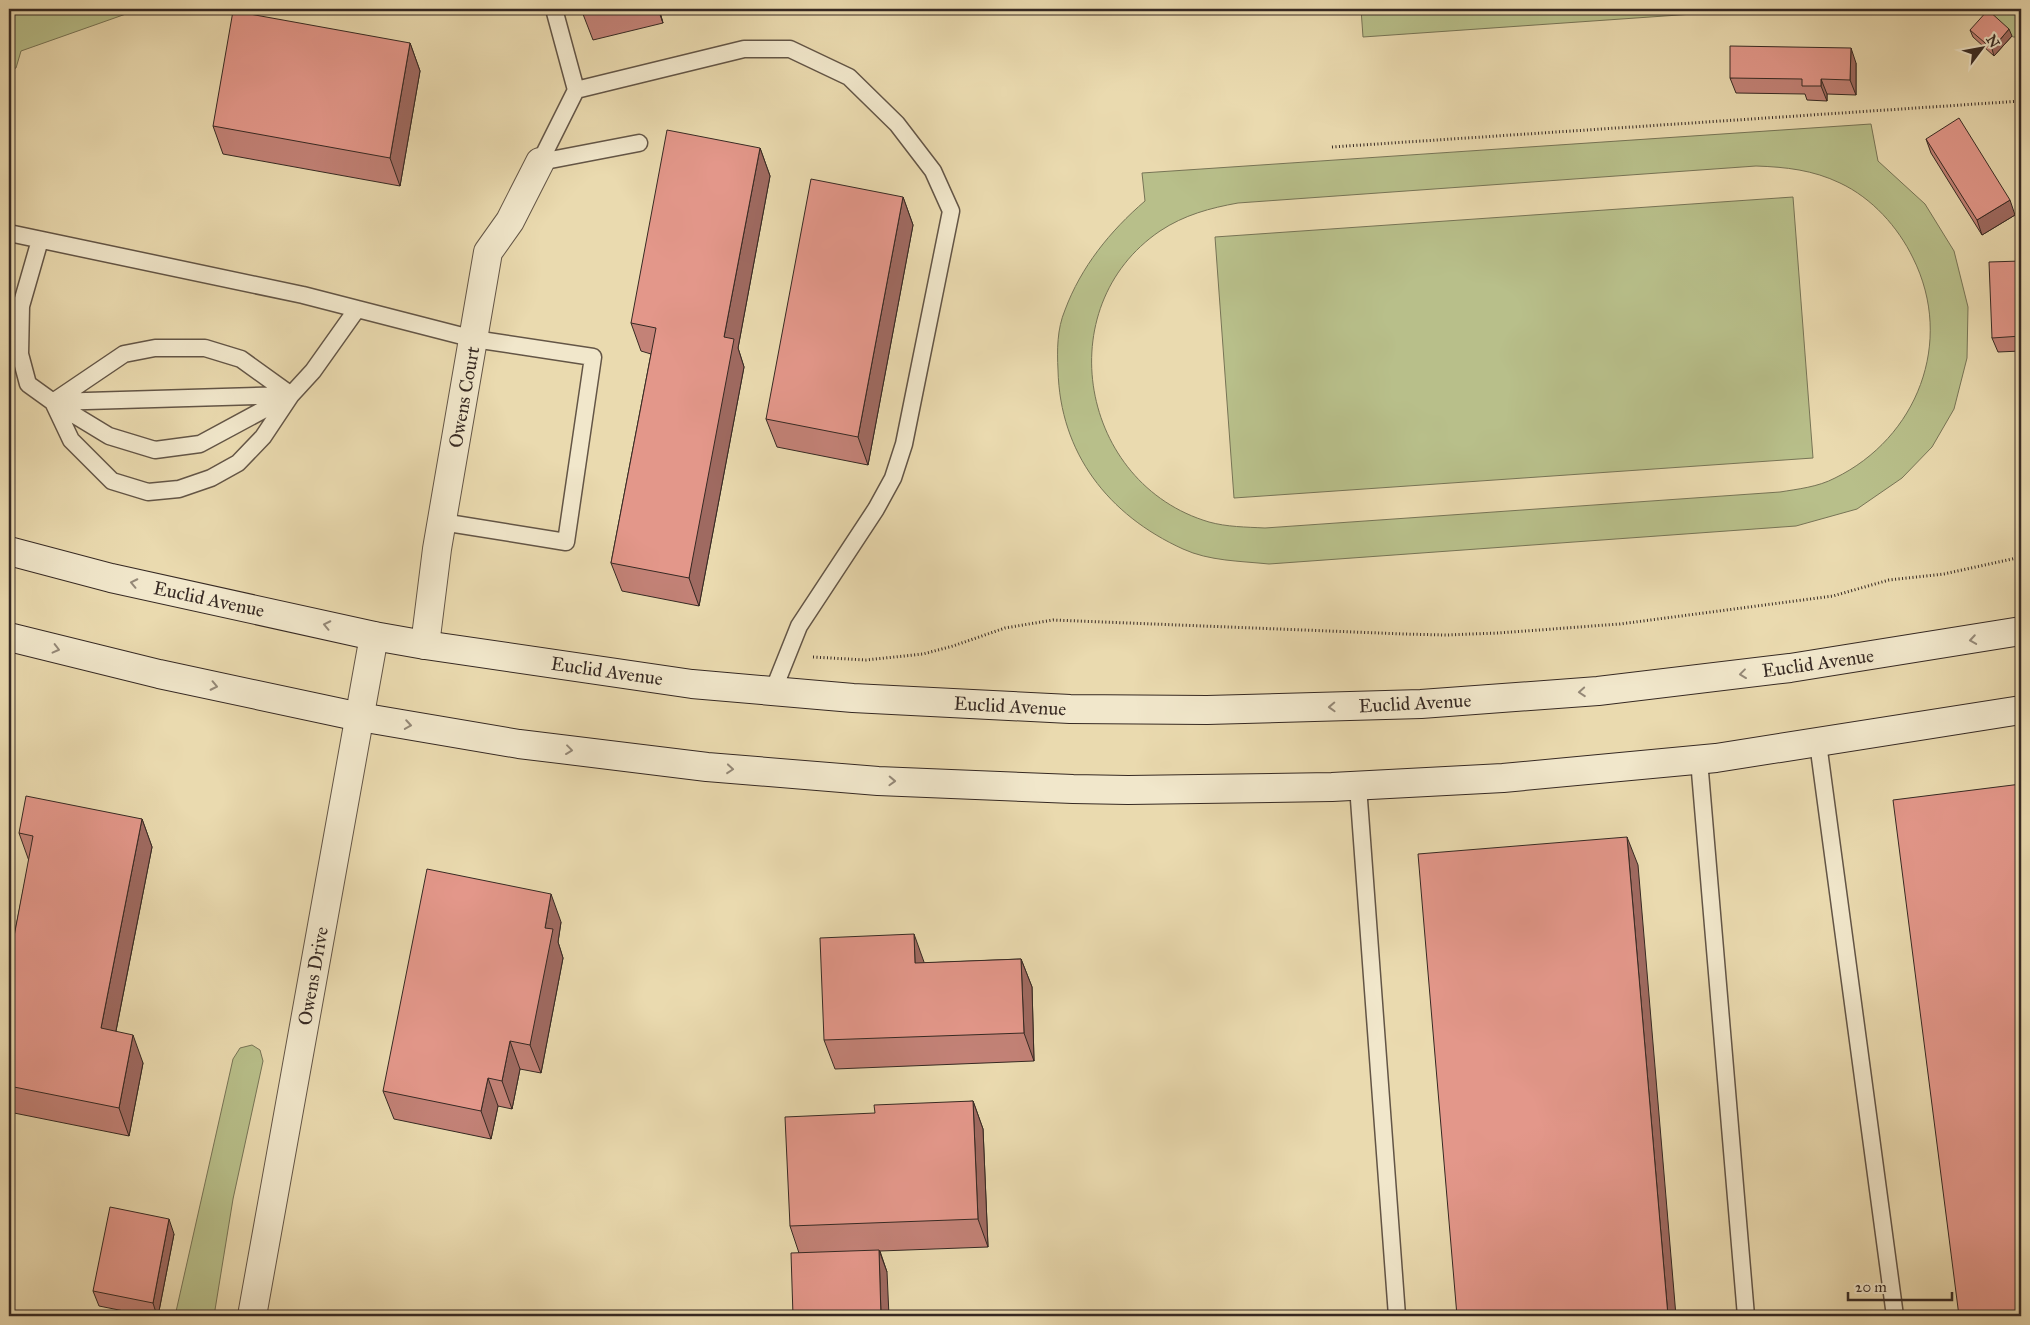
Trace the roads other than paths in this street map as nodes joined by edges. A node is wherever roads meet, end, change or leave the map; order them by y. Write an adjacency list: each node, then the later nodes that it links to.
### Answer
1 (554, 9): 2 (lane)
2 (576, 90): 4 (lane); 17 (lane)
3 (639, 143): 4 (lane)
4 (540, 162): 8 (street, Owens Court)
5 (9, 233): 6 (lane)
6 (40, 240): 7 (lane); 10 (lane)
7 (357, 309): 8 (lane); 9 (lane)
8 (474, 339): 11 (street, Owens Court); 11 (lane)
9 (290, 395): 10 (lane); 10 (lane); 10 (lane); 10 (lane)
10 (53, 402)
11 (442, 522): 16 (street, Owens Court)
12 (9, 551): 14 (street, Euclid Avenue, one-way to 12)
13 (2021, 631): 17 (street, Euclid Avenue, one-way to 17)
14 (374, 636): 16 (street, Euclid Avenue); 19 (street, Owens Drive)
15 (9, 637): 19 (street, one-way to 19)
16 (425, 645): 17 (street, Euclid Avenue)
17 (773, 691)
18 (2021, 710): 20 (street)
19 (360, 717): 22 (street, one-way to 22); 23 (street, Owens Drive)
20 (1818, 743): 21 (street); 26 (lane)
21 (1699, 760): 22 (street); 25 (lane)
22 (1358, 786): 24 (lane)
23 (252, 1316)
24 (1397, 1316)
25 (1746, 1316)
26 (1895, 1316)

